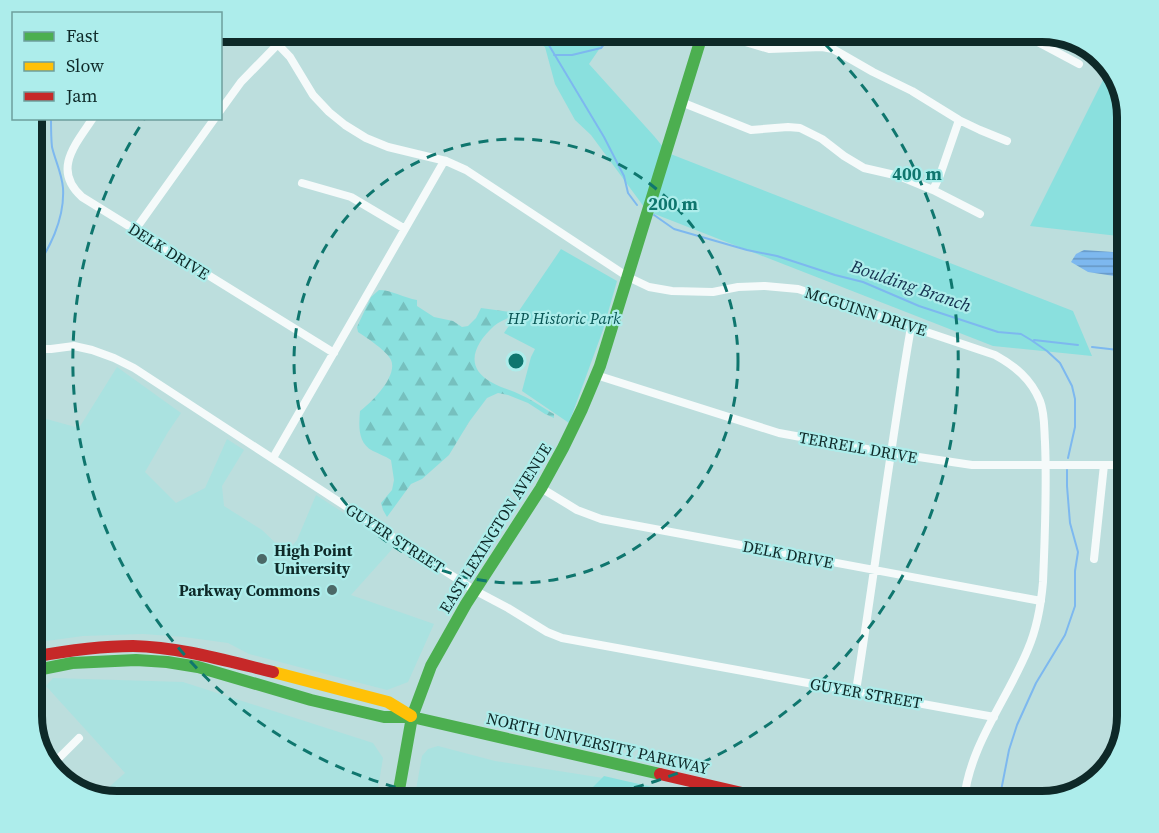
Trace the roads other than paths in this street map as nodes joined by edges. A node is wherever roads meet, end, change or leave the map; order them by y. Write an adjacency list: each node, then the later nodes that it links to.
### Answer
1 (700, 42): 6 (main road, EAST LEXINGTON AVENUE)
2 (746, 42): 10 (street)
3 (1037, 42): 5 (street)
4 (278, 44): 7 (street); 12 (street, MCGUINN DRIVE)
5 (1078, 64)
6 (681, 102): 14 (street); 18 (main road, EAST LEXINGTON AVENUE)
7 (222, 108)
8 (92, 120): 17 (street, DELK DRIVE)
9 (214, 120): 17 (street)
10 (959, 120): 11 (street); 14 (street)
11 (1007, 141)
12 (446, 162): 16 (street); 18 (street, MCGUINN DRIVE)
13 (302, 183): 16 (street)
14 (933, 190): 15 (street)
15 (980, 214)
16 (405, 229): 21 (street)
17 (135, 230): 21 (street, DELK DRIVE)
18 (628, 277): 19 (street, MCGUINN DRIVE); 22 (main road, EAST LEXINGTON AVENUE)
19 (911, 327): 23 (street); 27 (street, MCGUINN DRIVE)
20 (42, 349): 24 (street, GUYER STREET)
21 (334, 353): 24 (street)
22 (596, 375): 23 (street, TERRELL DRIVE); 28 (main road, EAST LEXINGTON AVENUE)
23 (891, 453): 27 (street, TERRELL DRIVE); 30 (street)
24 (273, 458): 31 (street, GUYER STREET)
25 (1104, 465): 26 (street, TERRELL DRIVE); 27 (street, TERRELL DRIVE); 29 (street)
26 (1117, 465)
27 (1046, 466): 32 (street, MCGUINN DRIVE)
28 (541, 488): 30 (street, DELK DRIVE); 31 (main road, EAST LEXINGTON AVENUE)
29 (1094, 560)
30 (875, 570): 32 (street, DELK DRIVE); 37 (street)
31 (474, 590): 37 (street, GUYER STREET); 38 (main road, EAST LEXINGTON AVENUE)
32 (1041, 601): 39 (street, MCGUINN DRIVE)
33 (73, 650): 34 (main road); 35 (main road); 38 (main road, NORTH UNIVERSITY PARKWAY)
34 (42, 655)
35 (42, 662)
36 (42, 669): 38 (main road, NORTH UNIVERSITY PARKWAY)
37 (856, 691): 39 (street, GUYER STREET)
38 (412, 717): 42 (main road, EAST LEXINGTON AVENUE); 43 (main road, NORTH UNIVERSITY PARKWAY)
39 (994, 717): 44 (street, MCGUINN DRIVE)
40 (80, 738): 41 (street)
41 (57, 760)
42 (398, 791)
43 (733, 791)
44 (966, 791)

